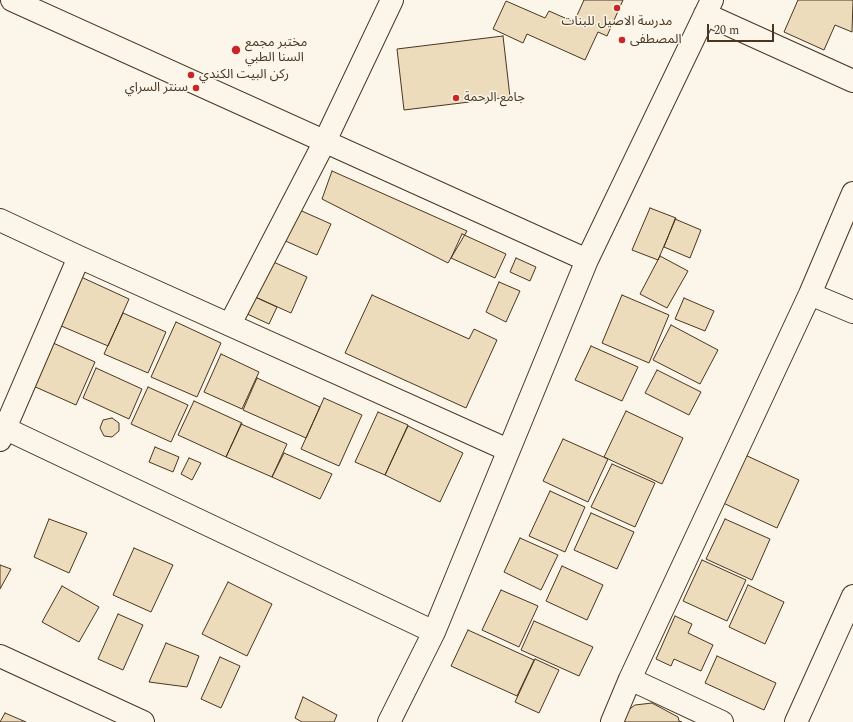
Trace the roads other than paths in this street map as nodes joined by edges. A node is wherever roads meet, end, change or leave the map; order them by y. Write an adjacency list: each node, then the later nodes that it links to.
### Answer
1 (12, 0): 5 (street)
2 (392, 0): 5 (street)
3 (709, 7): 4 (street); 9 (street)
4 (853, 81)
5 (325, 141): 9 (street); 12 (street)
6 (853, 193): 10 (street)
7 (0, 220): 8 (street)
8 (79, 257): 12 (street); 13 (street)
9 (587, 260): 14 (street)
10 (810, 294): 11 (street); 18 (street)
11 (853, 312)
12 (230, 324): 14 (street)
13 (2, 432): 16 (street)
14 (508, 450): 16 (street)
15 (853, 596): 23 (street)
16 (434, 632): 19 (street)
17 (0, 656): 20 (street)
18 (630, 679): 21 (street); 22 (street)
19 (396, 720)
20 (143, 722)
21 (612, 722)
22 (722, 722)
23 (796, 722)

